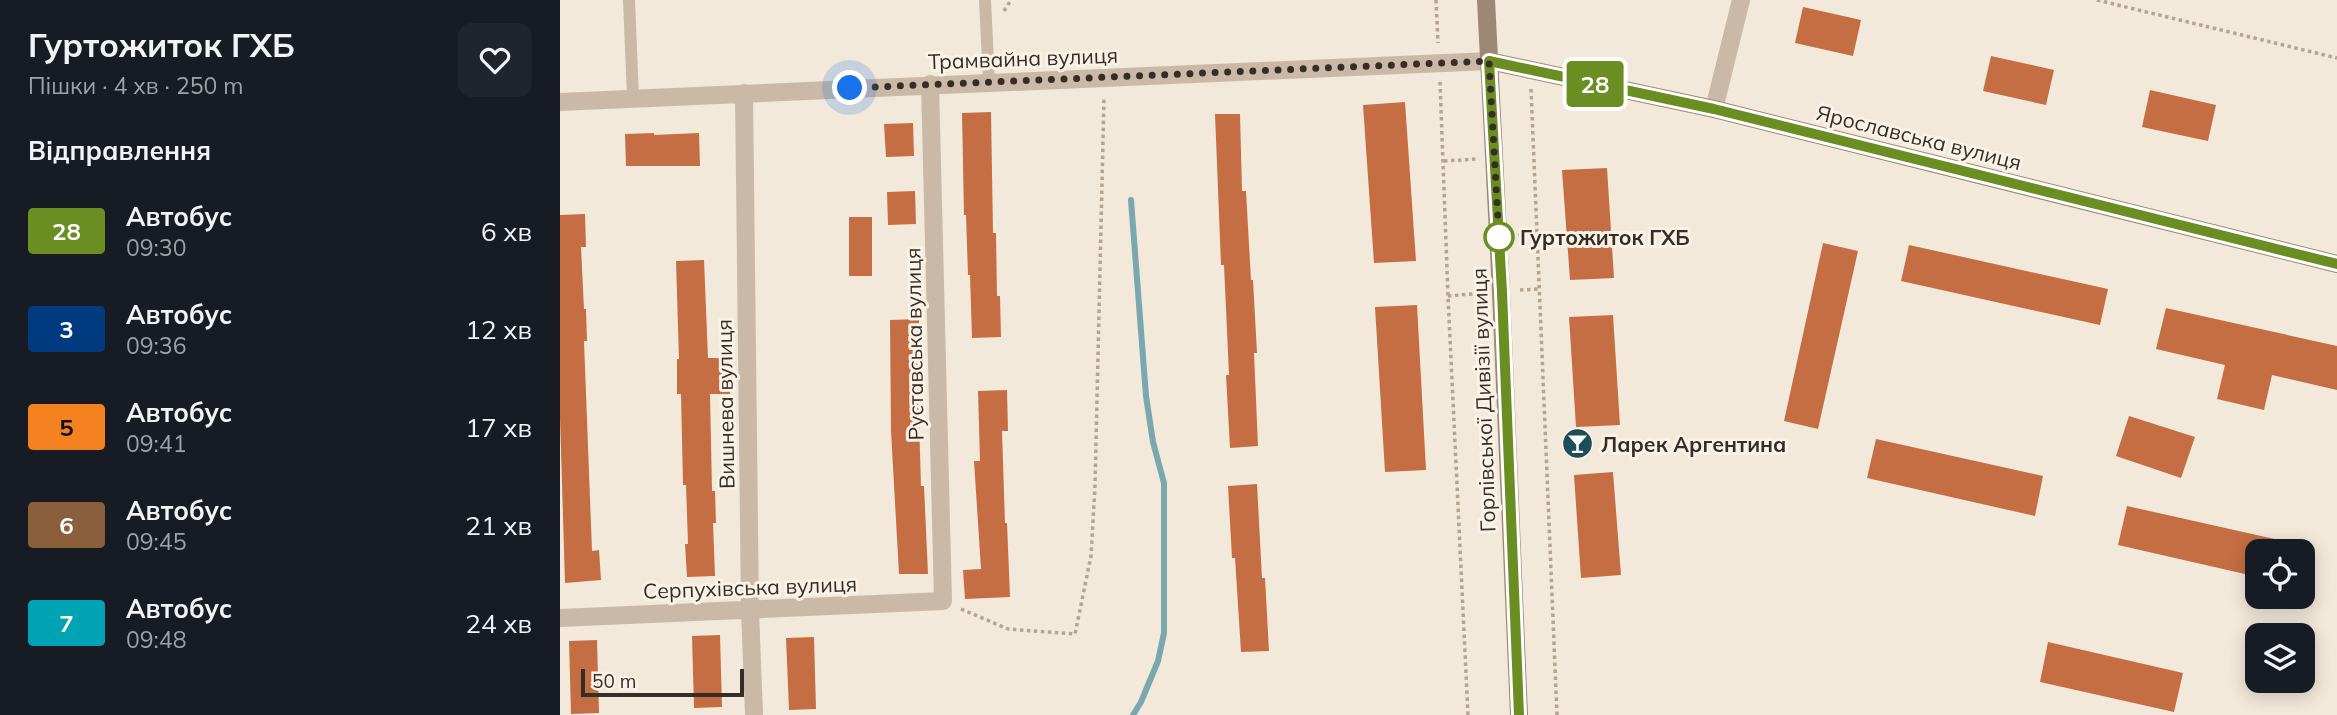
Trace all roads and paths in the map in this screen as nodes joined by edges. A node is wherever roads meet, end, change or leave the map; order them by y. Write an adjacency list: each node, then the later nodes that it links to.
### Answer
1 (629, 0): 15 (lane)
2 (985, 0): 12 (lane)
3 (1436, 0): 9 (path)
4 (1486, 0): 8 (street, Горлівської Дивізії вулиця)
5 (1741, 0): 17 (street)
6 (2097, 0): 7 (path)
7 (2337, 58)
8 (1489, 61): 9 (street, Трамвайна вулиця); 10 (street, Ярославська вулиця); 18 (street, Горлівської Дивізії вулиця)
9 (1439, 63): 11 (street, Трамвайна вулиця); 19 (path)
10 (1530, 70): 17 (street, Ярославська вулиця); 29 (path)
11 (1104, 77): 12 (street, Трамвайна вулиця); 23 (path)
12 (989, 82): 13 (street, Трамвайна вулиця)
13 (930, 85): 14 (street, Трамвайна вулиця); 23 (street, Руставська вулиця)
14 (744, 93): 15 (street, Трамвайна вулиця); 24 (street, Вишнева вулиця)
15 (633, 98): 16 (street, Трамвайна вулиця)
16 (560, 102)
17 (1714, 109): 20 (street, Ярославська вулиця)
18 (1494, 157): 19 (path); 21 (street, Горлівської Дивізії вулиця)
19 (1444, 161): 22 (path)
20 (2337, 264)
21 (1502, 292): 22 (path); 28 (street, Горлівської Дивізії вулиця)
22 (1448, 296): 27 (path)
23 (943, 601): 24 (street, Серпухівська вулиця)
24 (750, 610): 25 (street, Серпухівська вулиця); 26 (street, Вишнева вулиця)
25 (560, 618)
26 (754, 715)
27 (1468, 715)
28 (1519, 715)
29 (1557, 715)

